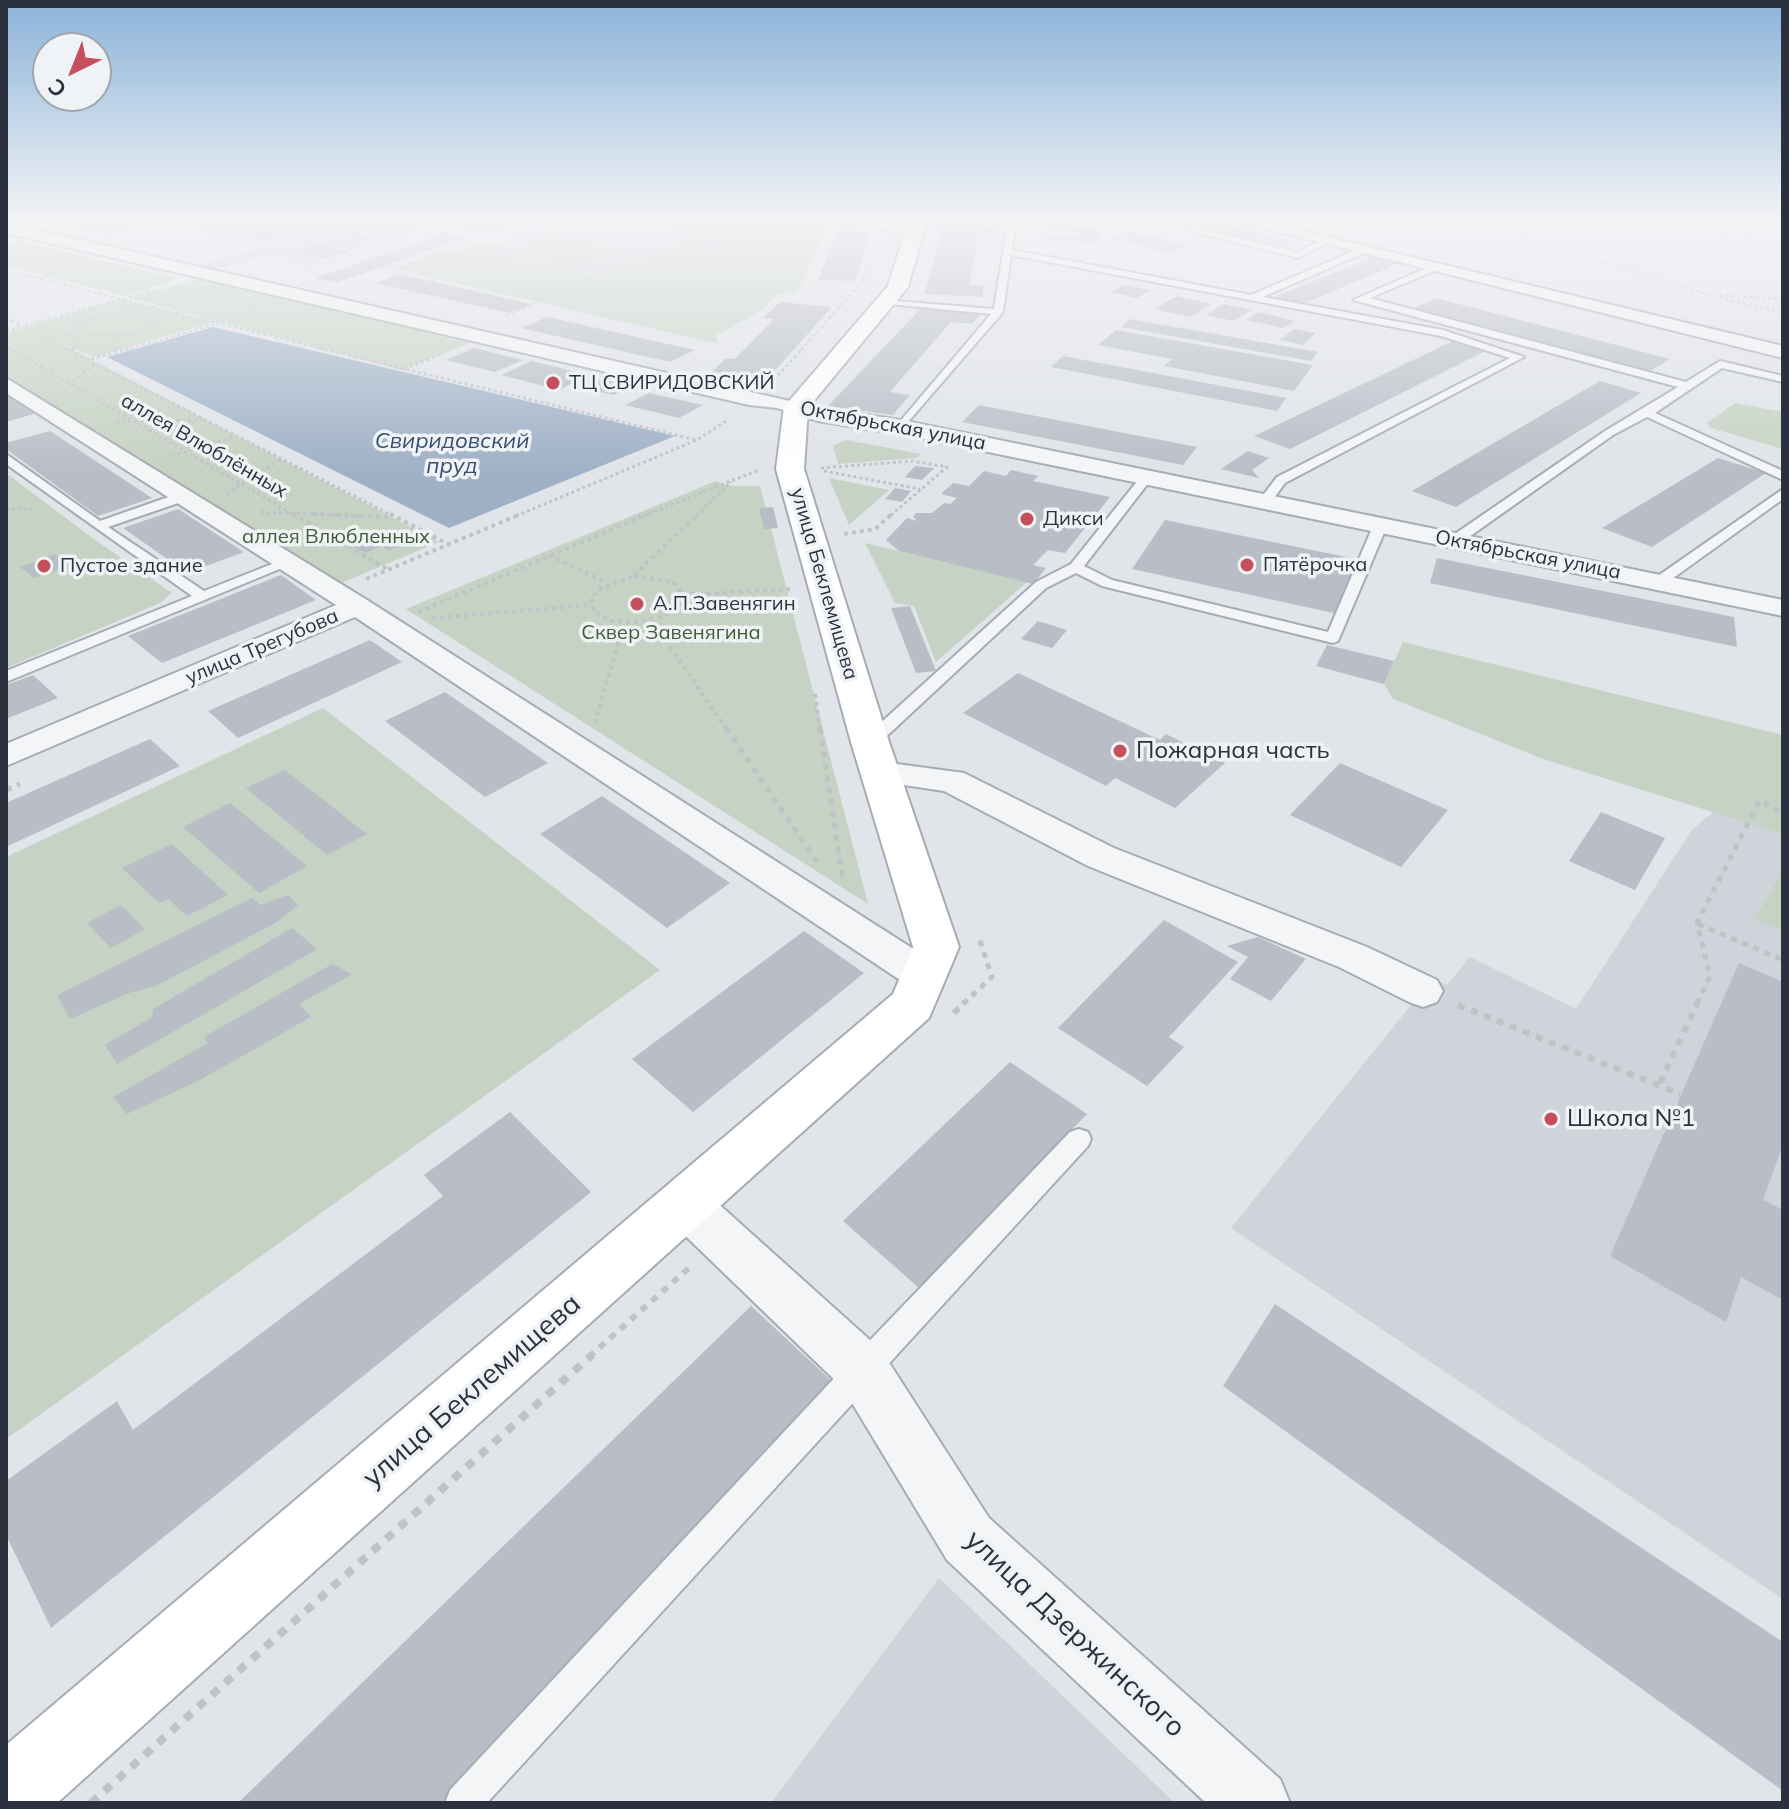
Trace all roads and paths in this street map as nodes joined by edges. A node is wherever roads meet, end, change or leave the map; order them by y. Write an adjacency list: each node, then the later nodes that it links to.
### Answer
1 (105, 303): 19 (path)
2 (346, 303): 45 (street, Октябрьская улица)
3 (534, 303): 21 (path)
4 (843, 303): 45 (path)
5 (883, 303): 45 (main road)
6 (888, 303): 14 (lane)
7 (999, 303): 14 (lane)
8 (1284, 303): 16 (lane)
9 (1352, 303): 16 (lane)
10 (1379, 303): 44 (lane)
11 (1581, 303): 36 (street)
12 (1745, 303): 17 (path)
13 (143, 304): 15 (path); 18 (path)
14 (998, 312): 52 (lane)
15 (177, 313): 23 (path); 24 (path)
16 (1329, 313): 67 (lane)
17 (1783, 313)
18 (120, 314): 22 (path); 23 (path)
19 (60, 316): 22 (path); 25 (path)
20 (6, 317): 25 (path)
21 (502, 318)
22 (81, 321): 28 (path)
23 (156, 324): 26 (path)
24 (218, 324): 31 (path); 40 (path)
25 (23, 326): 27 (path); 32 (path)
26 (145, 330): 30 (path); 31 (path)
27 (6, 331)
28 (73, 334): 29 (path); 32 (path)
29 (82, 336): 30 (path); 34 (path)
30 (118, 337): 35 (path)
31 (163, 339): 35 (path)
32 (52, 340): 34 (path)
33 (6, 346): 43 (path, аллея Влюблённых)
34 (72, 350): 38 (path)
35 (120, 351): 38 (path)
36 (1783, 352)
37 (443, 354): 40 (path)
38 (90, 360): 39 (path)
39 (96, 363): 43 (path); 49 (path)
40 (402, 370): 54 (path)
41 (1783, 379): 44 (lane)
42 (6, 384): 46 (street, улица Трегубова)
43 (71, 384): 46 (path); 50 (path, аллея Влюблённых)
44 (1687, 386): 47 (lane)
45 (781, 394): 52 (street, Октябрьская улица); 59 (main road, улица Беклемищева)
46 (42, 407): 51 (street, улица Трегубова)
47 (1647, 413): 60 (lane); 72 (lane)
48 (734, 416): 54 (path)
49 (205, 420): 50 (path); 53 (path)
50 (136, 421): 51 (path); 55 (path, аллея Влюблённых)
51 (67, 423): 58 (street, улица Трегубова)
52 (901, 427): 61 (street, Октябрьская улица)
53 (235, 436): 55 (path); 57 (path)
54 (697, 440): 73 (path)
55 (187, 451): 58 (path); 63 (path, аллея Влюблённых)
56 (6, 458): 70 (lane)
57 (281, 459): 63 (path); 69 (path)
58 (137, 468): 66 (street, улица Трегубова)
59 (790, 469): 62 (path); 96 (main road, улица Беклемищева)
60 (1783, 476)
61 (1147, 477): 67 (street, Октябрьская улица); 77 (lane)
62 (733, 481): 75 (path); 79 (path)
63 (242, 484): 66 (path); 68 (path, аллея Влюблённых)
64 (921, 490): 64 (path); 74 (path)
65 (1783, 493): 80 (lane)
66 (192, 503): 68 (path); 70 (lane); 76 (street, улица Трегубова)
67 (1263, 503): 71 (street, Октябрьская улица)
68 (292, 513): 69 (path); 78 (path, аллея Влюблённых)
69 (396, 518): 73 (path)
70 (98, 526): 84 (lane)
71 (1380, 526): 72 (street, Октябрьская улица); 77 (lane)
72 (1454, 541): 80 (street, Октябрьская улица)
73 (451, 546): 78 (path)
74 (841, 546)
75 (548, 554): 81 (path); 88 (path)
76 (287, 563): 84 (lane); 85 (street, улица Трегубова)
77 (1076, 567): 96 (lane)
78 (388, 570): 85 (path)
79 (634, 576): 81 (path); 83 (path)
80 (1660, 581): 87 (street, Октябрьская улица)
81 (607, 583): 86 (path)
82 (799, 588): 83 (path)
83 (683, 595): 90 (path)
84 (201, 596): 92 (lane)
85 (346, 599): 94 (street); 95 (street, улица Трегубова)
86 (591, 605): 89 (path); 91 (path)
87 (1783, 608)
88 (410, 616)
89 (431, 618)
90 (652, 620): 91 (path); 98 (path)
91 (624, 623): 94 (path)
92 (6, 677)
93 (813, 683): 98 (path)
94 (586, 755): 98 (street)
95 (6, 756)
96 (876, 757): 102 (street); 103 (main road, улица Беклемищева)
97 (1783, 814): 99 (path)
98 (839, 910): 103 (street)
99 (1697, 923): 101 (path); 104 (path)
100 (977, 934): 103 (path)
101 (1783, 960)
102 (1423, 991): 104 (path)
103 (937, 998): 107 (main road, улица Беклемищева)
104 (1660, 1083): 105 (path)
105 (1680, 1094)
106 (1079, 1139): 108 (lane)
107 (704, 1222): 108 (street, улица Дзержинского); 109 (main road, улица Беклемищева); 110 (path)
108 (862, 1369): 111 (lane); 112 (street, улица Дзержинского)
109 (6, 1796)
110 (91, 1803)
111 (463, 1803)
112 (1256, 1803)

